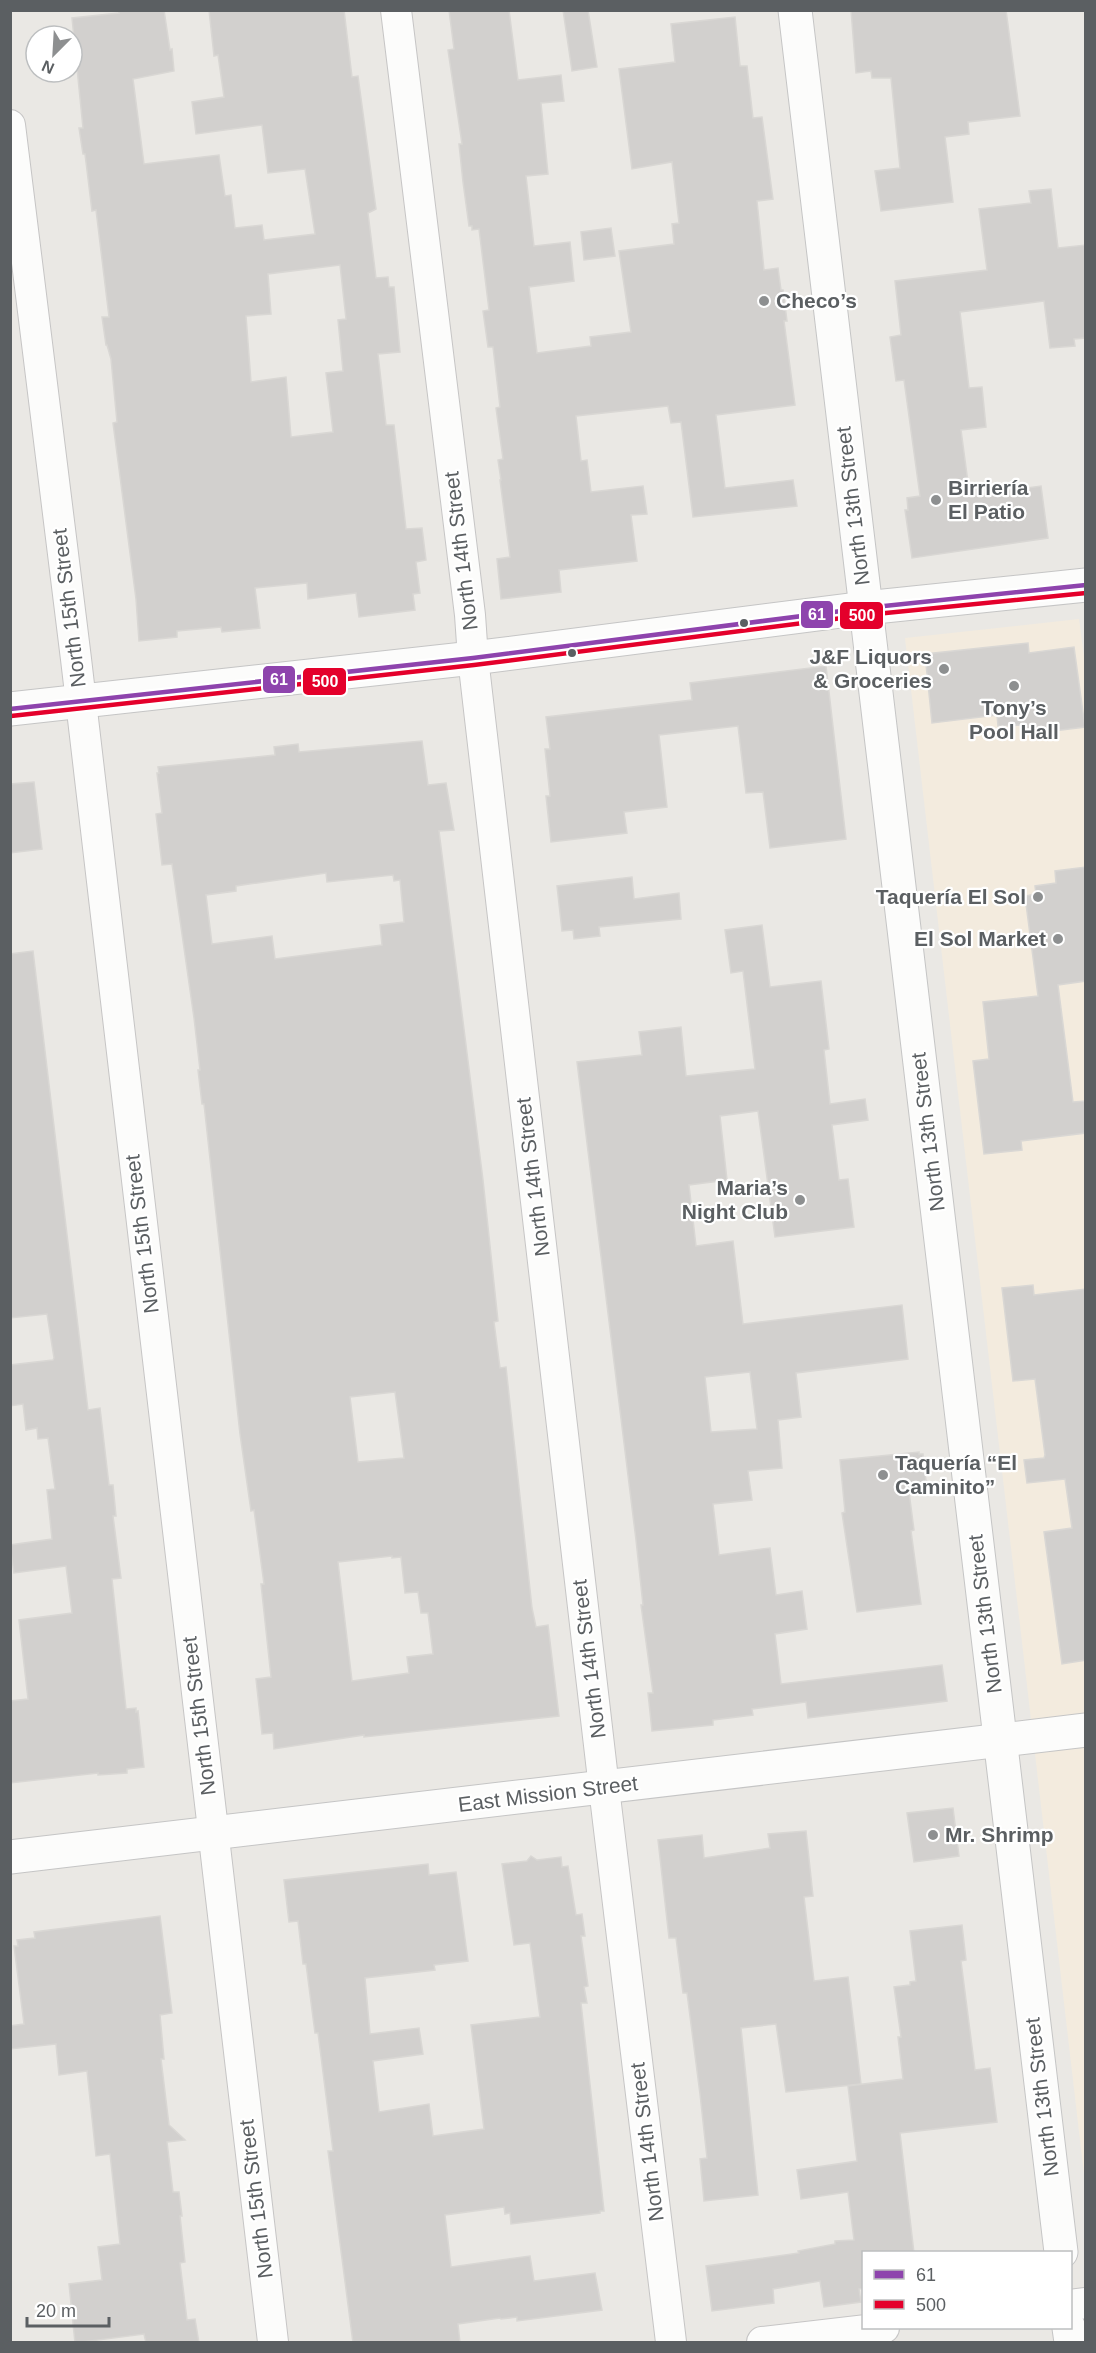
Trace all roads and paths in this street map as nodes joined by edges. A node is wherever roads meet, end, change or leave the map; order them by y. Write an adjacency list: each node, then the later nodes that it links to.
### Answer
1 (396, 10): 6 (street, North 14th Street)
2 (795, 10): 5 (main road, North 13th Street)
3 (10, 125): 7 (street, North 15th Street)
4 (1086, 585): 5 (main road)
5 (865, 608): 6 (main road); 10 (main road, North 13th Street)
6 (473, 658): 7 (main road); 11 (street, North 14th Street)
7 (80, 701): 8 (main road); 12 (street, North 15th Street)
8 (10, 709)
9 (1086, 1730): 10 (main road, East Mission Street)
10 (1000, 1740): 11 (main road, East Mission Street); 14 (main road, North 13th Street)
11 (604, 1788): 12 (main road, East Mission Street); 17 (street, North 14th Street)
12 (212, 1834): 13 (main road, East Mission Street); 16 (street, North 15th Street)
13 (10, 1857)
14 (1061, 2251)
15 (876, 2329): 18 (street)
16 (273, 2343)
17 (672, 2343)
18 (762, 2343)

